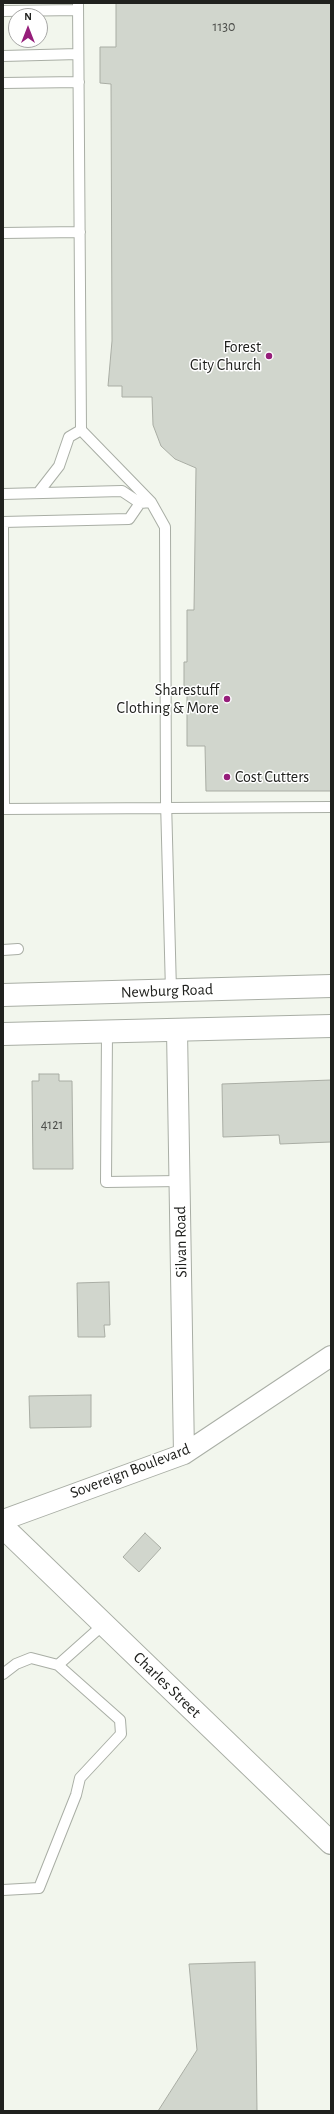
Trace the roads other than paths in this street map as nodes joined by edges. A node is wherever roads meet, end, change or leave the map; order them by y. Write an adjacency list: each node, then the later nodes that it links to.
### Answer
1 (78, 7): 2 (lane); 3 (lane)
2 (3, 11)
3 (78, 54): 4 (lane); 5 (lane)
4 (3, 56)
5 (79, 82): 6 (lane); 7 (lane)
6 (3, 83)
7 (80, 232): 8 (lane); 9 (lane)
8 (3, 233)
9 (81, 430): 10 (lane); 12 (lane)
10 (38, 493): 11 (lane); 13 (lane)
11 (3, 494)
12 (151, 502): 13 (lane); 17 (lane)
13 (140, 503): 14 (lane)
14 (3, 522): 15 (lane)
15 (3, 578): 18 (lane)
16 (331, 807): 17 (lane)
17 (166, 809): 18 (lane); 22 (lane)
18 (3, 810)
19 (18, 949): 20 (lane)
20 (3, 950)
21 (331, 986): 22 (main road, Newburg Road)
22 (171, 991): 23 (main road, Newburg Road)
23 (3, 996)
24 (331, 1026): 25 (main road)
25 (177, 1030): 26 (main road); 28 (street, Silvan Road)
26 (107, 1031): 27 (main road); 28 (lane)
27 (3, 1034)
28 (180, 1181): 30 (street, Silvan Road)
29 (331, 1356): 30 (street, Sovereign Boulevard)
30 (184, 1454): 31 (street, Sovereign Boulevard)
31 (5, 1531): 32 (main road, Charles Street)
32 (104, 1624): 33 (lane); 35 (main road, Charles Street)
33 (58, 1665): 34 (lane); 36 (lane)
34 (3, 1674)
35 (331, 1843)
36 (3, 1890)

